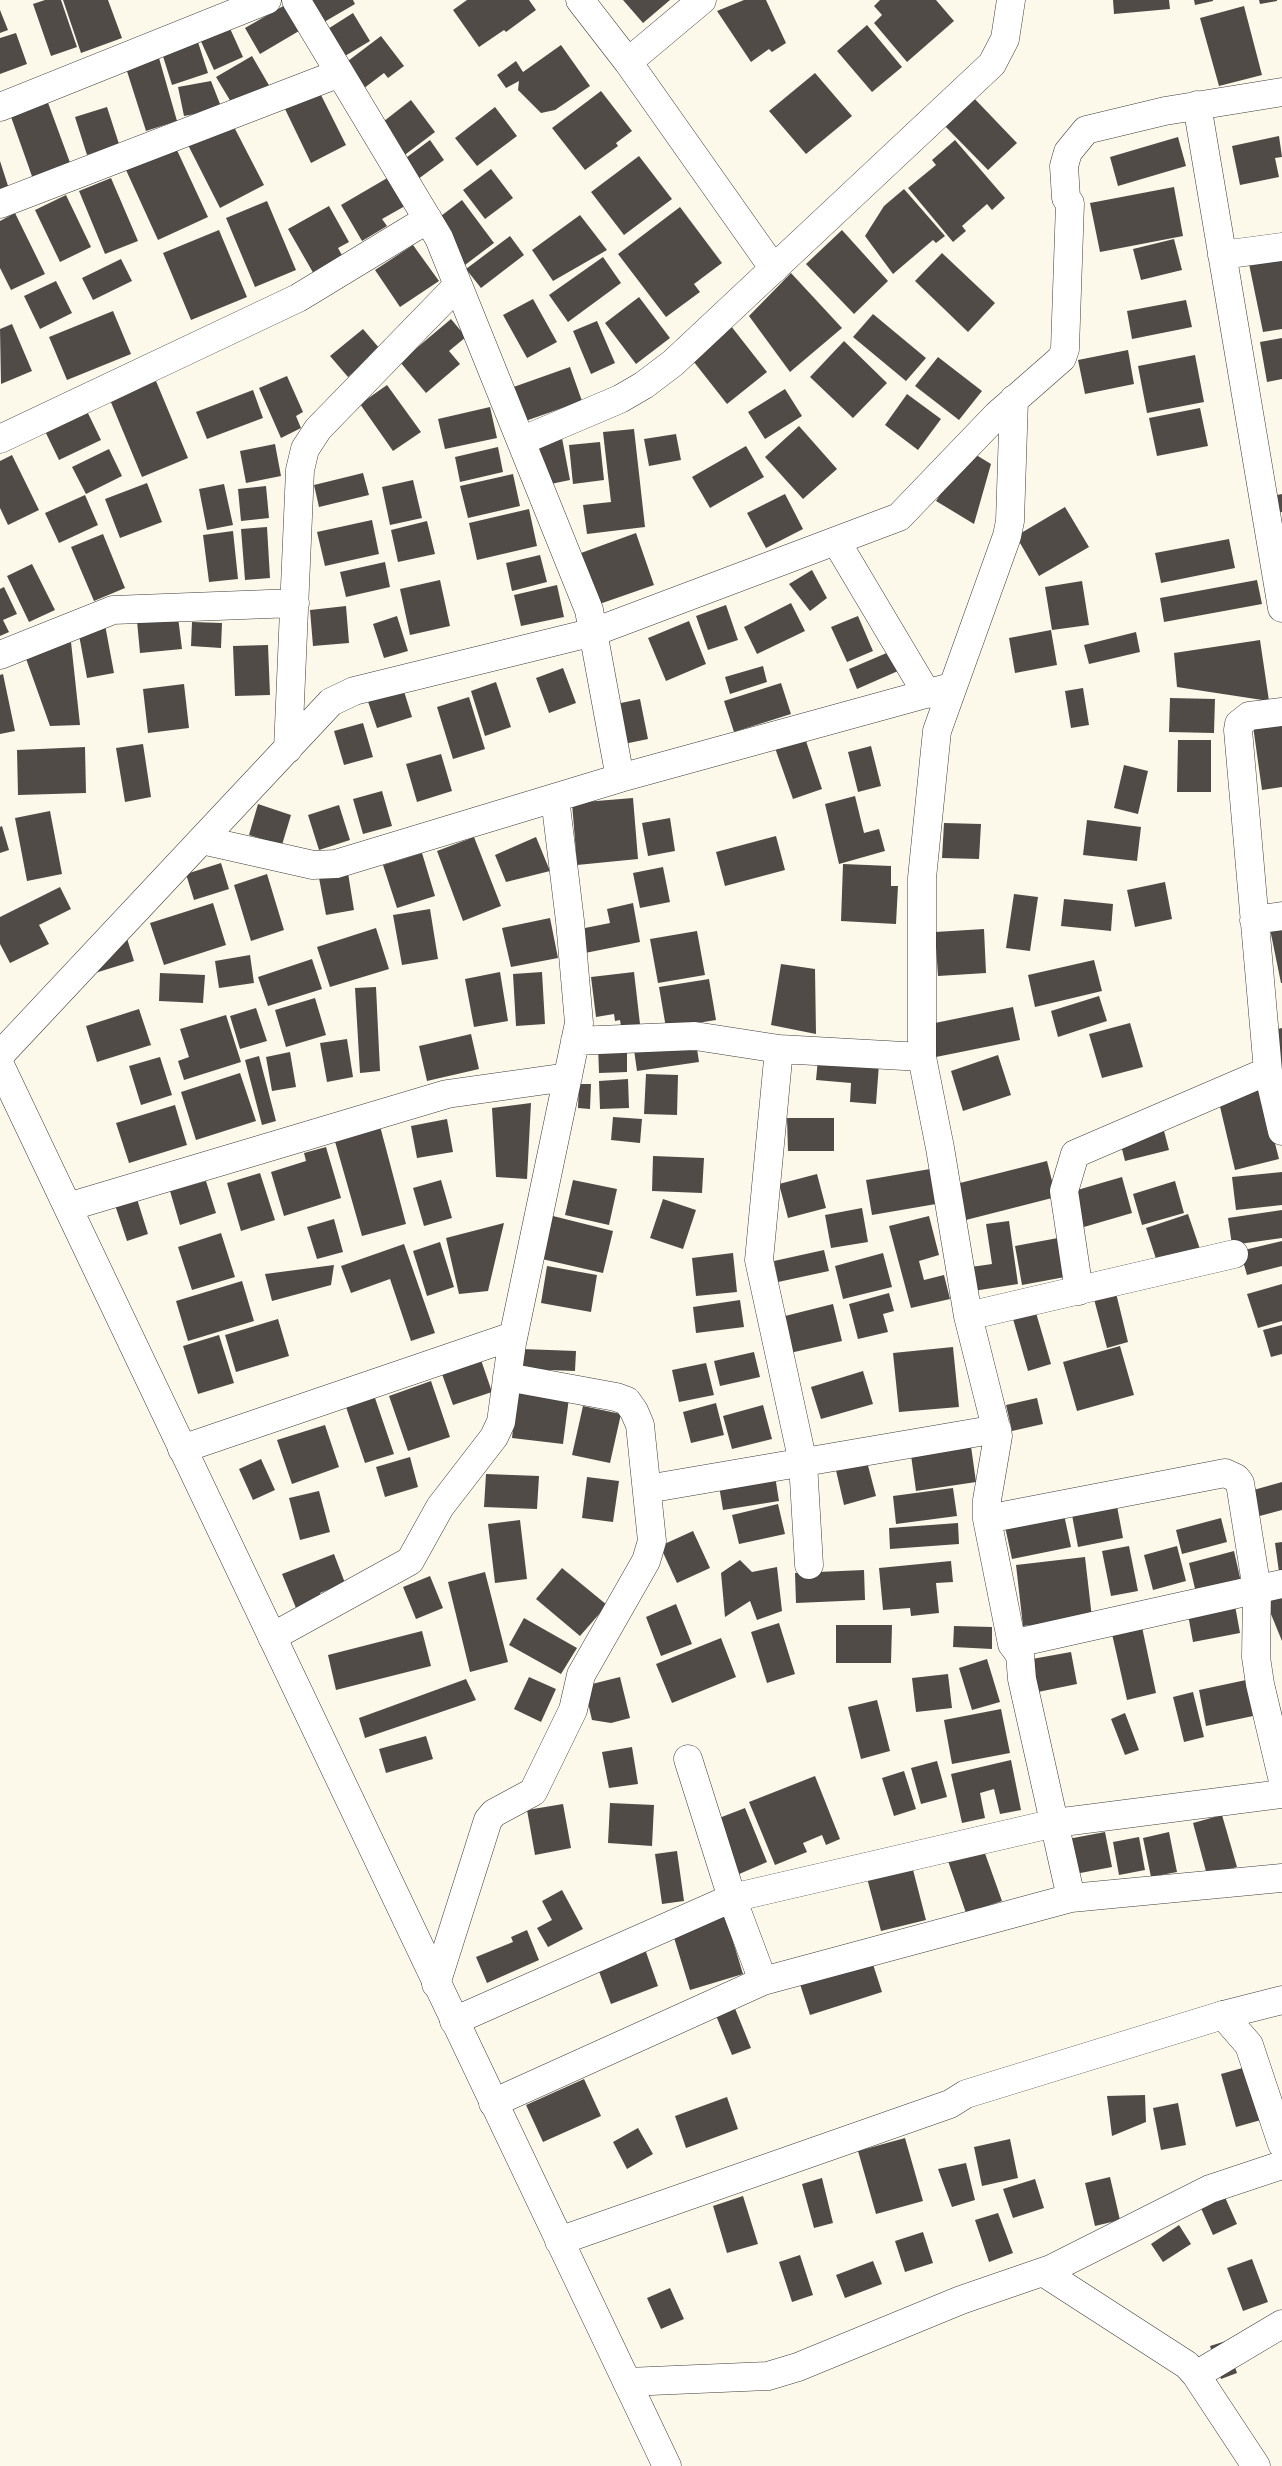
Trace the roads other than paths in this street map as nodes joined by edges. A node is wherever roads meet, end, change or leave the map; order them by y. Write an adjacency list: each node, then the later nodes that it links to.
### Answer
1 (267, 0): 10 (street)
2 (296, 0): 7 (street)
3 (580, 0): 6 (street)
4 (702, 0): 6 (street)
5 (1011, 0): 15 (street)
6 (628, 62): 15 (street)
7 (340, 73): 11 (street); 12 (street)
8 (1282, 92): 9 (street)
9 (1197, 105): 14 (street); 17 (street)
10 (0, 107)
11 (0, 204)
12 (428, 219): 16 (street); 18 (street)
13 (1282, 247): 14 (street)
14 (1222, 255): 22 (street)
15 (774, 269): 19 (street)
16 (458, 285): 19 (street); 21 (street)
17 (1022, 392): 20 (street); 25 (street)
18 (0, 439)
19 (521, 441): 23 (street)
20 (836, 541): 23 (street); 25 (street)
21 (295, 603): 24 (street); 27 (street)
22 (1282, 608)
23 (594, 632): 27 (street); 28 (street)
24 (0, 655)
25 (939, 690): 28 (street); 36 (street)
26 (1282, 712): 32 (street)
27 (288, 749): 30 (street)
28 (620, 778): 29 (street)
29 (555, 798): 30 (street); 33 (street)
30 (202, 840): 35 (street)
31 (1282, 916): 32 (street)
32 (1254, 920): 38 (street)
33 (576, 1041): 34 (street); 39 (street)
34 (779, 1049): 36 (street); 49 (street)
35 (0, 1054)
36 (922, 1057): 44 (street)
37 (0, 1065): 41 (street)
38 (1268, 1071): 40 (street); 43 (street)
39 (568, 1077): 41 (street); 45 (street)
40 (1282, 1132)
41 (68, 1208): 48 (street)
42 (1234, 1254): 43 (street)
43 (1080, 1291): 44 (street)
44 (968, 1316): 47 (street)
45 (513, 1336): 46 (street); 48 (street)
46 (507, 1376): 50 (street); 54 (street)
47 (997, 1429): 49 (street); 51 (street)
48 (182, 1449): 54 (street)
49 (803, 1463): 50 (street); 52 (street)
50 (647, 1489): 65 (street)
51 (987, 1519): 53 (street); 55 (street)
52 (809, 1565)
53 (1269, 1587): 55 (street); 56 (street)
54 (272, 1637): 65 (street)
55 (1012, 1644): 60 (street)
56 (1271, 1682): 58 (street)
57 (688, 1759): 62 (street)
58 (1282, 1777)
59 (1282, 1794): 60 (street)
60 (1055, 1823): 62 (street); 63 (street)
61 (1282, 1878): 63 (street)
62 (732, 1898): 64 (street); 68 (street)
63 (1071, 1898): 64 (street)
64 (763, 1981): 69 (street)
65 (436, 1984): 68 (street)
66 (1282, 2000): 67 (street)
67 (1223, 2015): 70 (street); 72 (street)
68 (454, 2021): 69 (street)
69 (493, 2103): 72 (street)
70 (1282, 2144)
71 (1282, 2165): 73 (street)
72 (560, 2241): 76 (street)
73 (1043, 2272): 75 (street); 76 (street)
74 (1282, 2324): 75 (street)
75 (1196, 2375): 78 (street)
76 (627, 2382): 77 (street)
77 (667, 2466)
78 (1256, 2466)

